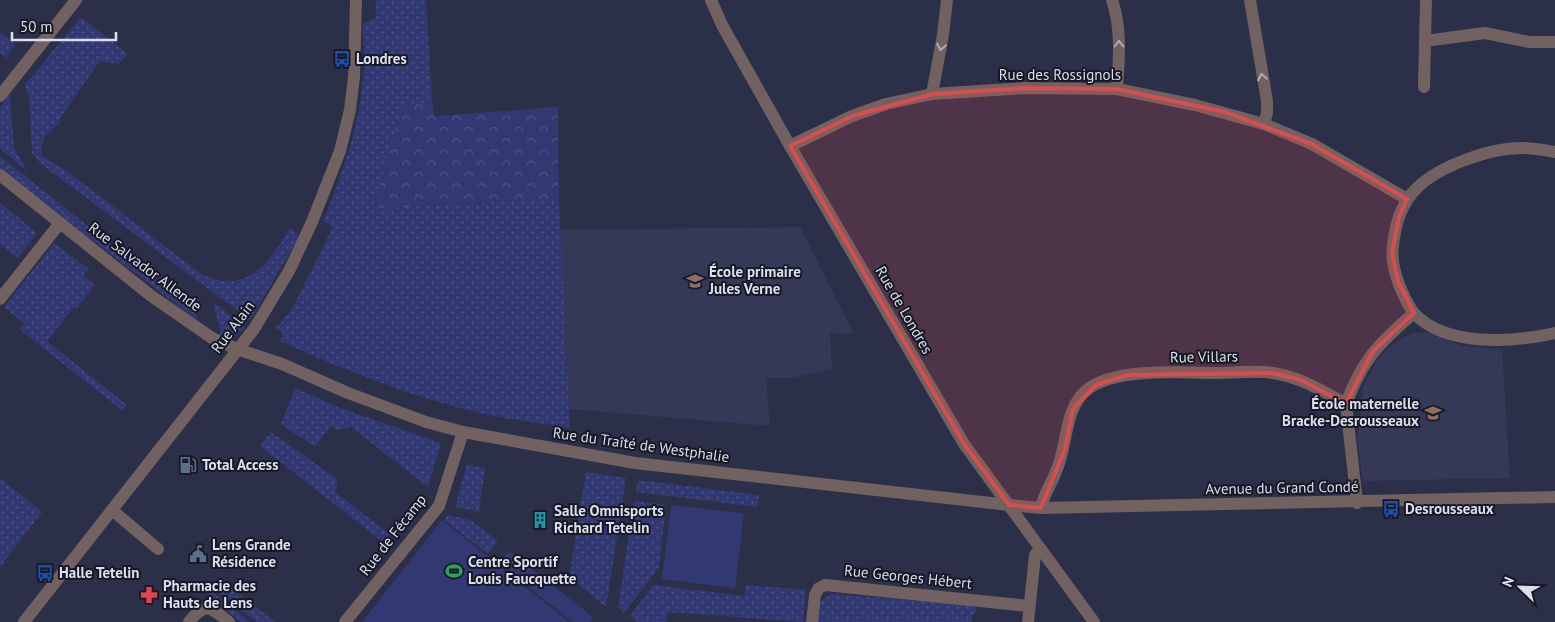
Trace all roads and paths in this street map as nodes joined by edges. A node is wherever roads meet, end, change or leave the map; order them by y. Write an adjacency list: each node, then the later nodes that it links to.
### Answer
1 (76, 0): 13 (street)
2 (356, 0): 23 (street, Rue Alain)
3 (711, 0): 15 (street, Rue de Londres)
4 (947, 0): 12 (street, one-way to 12)
5 (1112, 0): 11 (street, one-way to 5)
6 (1250, 0): 14 (street, one-way to 6)
7 (1426, 0): 8 (street)
8 (1425, 41): 9 (street); 10 (street)
9 (1555, 42)
10 (1424, 87)
11 (1117, 89): 12 (street, Rue des Rossignols); 14 (street, Rue des Rossignols)
12 (932, 94): 15 (street, Rue des Rossignols)
13 (0, 96)
14 (1264, 124): 18 (street, Rue des Rossignols)
15 (790, 146): 29 (street, Rue de Londres)
16 (1555, 152): 18 (street)
17 (0, 175): 19 (street, Rue Salvador Allende)
18 (1407, 199): 21 (street)
19 (60, 223): 20 (street); 23 (street, Rue Salvador Allende)
20 (0, 299)
21 (1414, 313): 22 (street); 25 (street)
22 (1555, 333)
23 (237, 349): 24 (street, Rue Salvador Allende); 31 (street, Rue Alain)
24 (282, 364): 26 (street, Rue du Traîté de Westphalie)
25 (1346, 404): 28 (street); 30 (street, Rue Villars)
26 (463, 432): 29 (street, Rue du Traîté de Westphalie); 38 (street, Rue de Fécamp)
27 (1555, 497): 28 (street, Avenue du Grand Condé)
28 (1357, 502): 30 (street, Avenue du Grand Condé)
29 (1009, 506): 30 (street, Avenue du Grand Condé); 33 (street, Rue de Londres)
30 (1042, 508)
31 (112, 510): 32 (street); 35 (street, Rue Alain)
32 (158, 549)
33 (1041, 549): 34 (street); 41 (street, Rue de Londres)
34 (1029, 606): 39 (street, Rue Georges Hébert); 40 (street)
35 (24, 622)
36 (189, 622): 37 (street)
37 (229, 622)
38 (345, 622)
39 (812, 622)
40 (1028, 622)
41 (1094, 622)

